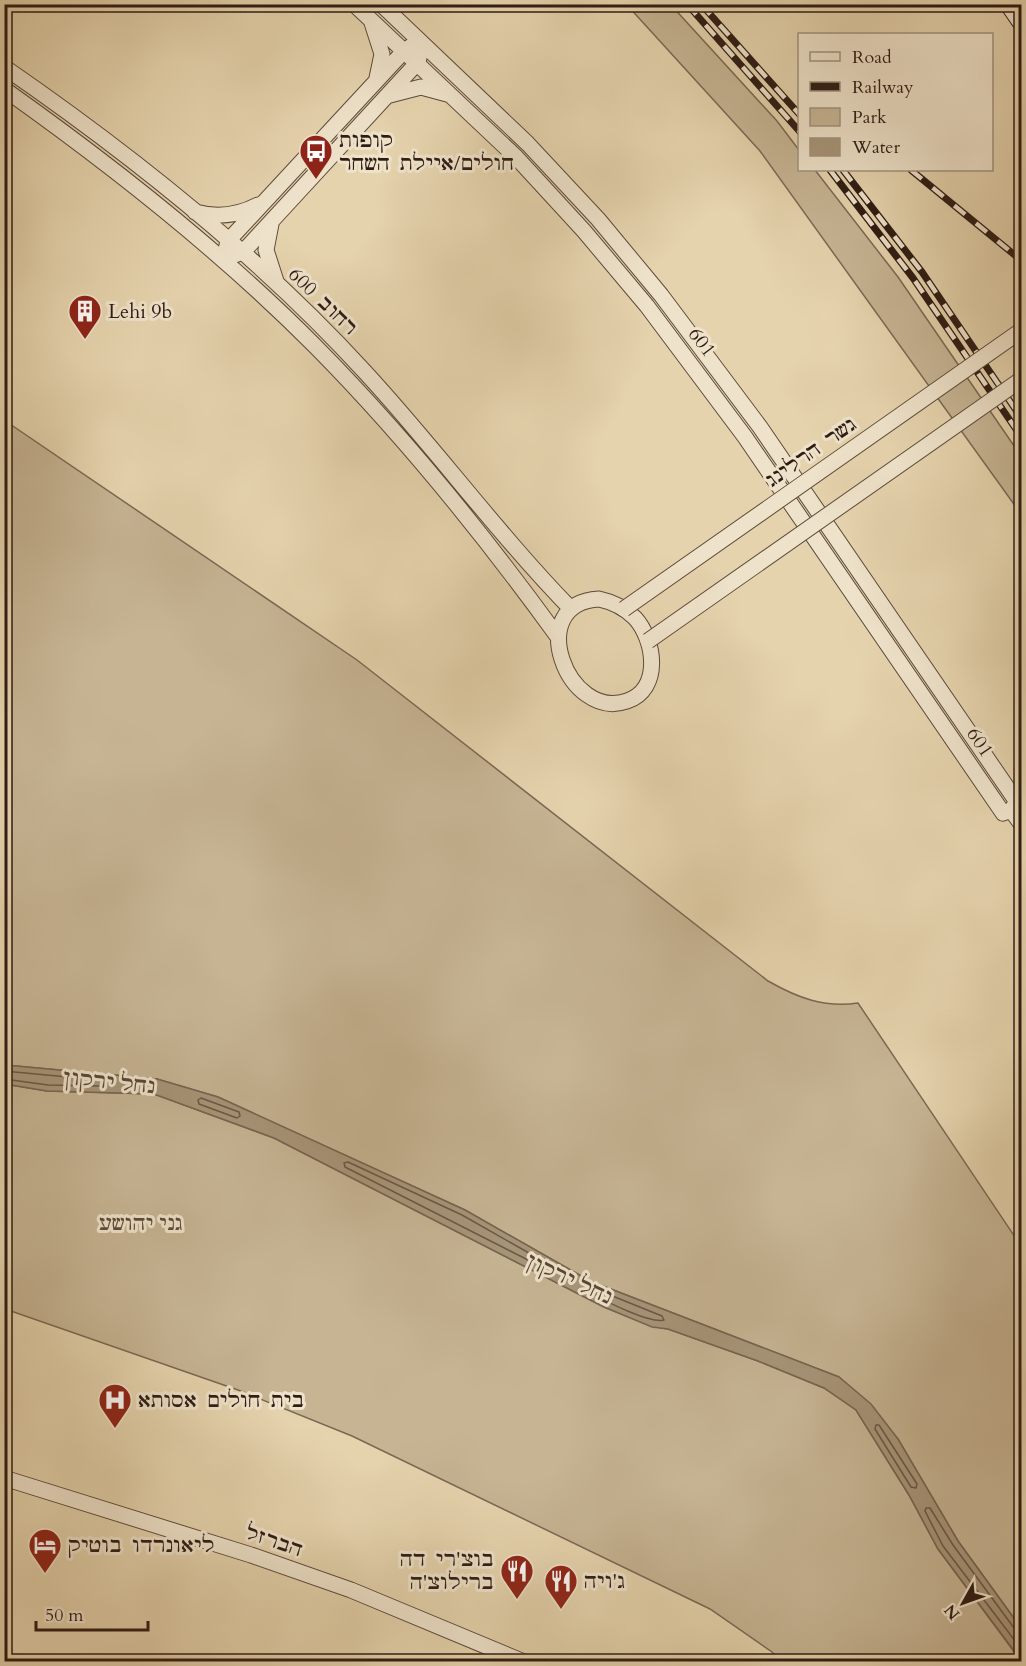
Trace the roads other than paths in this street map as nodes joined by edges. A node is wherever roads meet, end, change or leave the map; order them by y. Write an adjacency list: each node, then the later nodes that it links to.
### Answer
1 (354, 4): 4 (street, 601)
2 (381, 4): 6 (street, 601)
3 (1011, 4): 5 (main road)
4 (369, 18): 7 (street, 601); 10 (street)
5 (1022, 20)
6 (421, 41): 7 (street); 8 (street); 27 (street, 601)
7 (405, 50): 8 (street, 601); 10 (street)
8 (418, 62): 12 (street); 13 (street, 601)
9 (4, 67): 15 (street, רחוב 600)
10 (375, 81): 14 (street)
11 (4, 89): 19 (street, רחוב 600)
12 (387, 96): 13 (street); 16 (street)
13 (454, 96): 27 (street, 601)
14 (263, 203): 15 (street); 17 (street)
15 (193, 211): 17 (street, רחוב 600)
16 (276, 216): 18 (street); 20 (street)
17 (228, 241): 18 (street, רחוב 600); 19 (street)
18 (241, 252): 19 (street); 20 (street, רחוב 600)
19 (223, 260): 25 (street, רחוב 600)
20 (278, 286): 23 (street, רחוב 600)
21 (1022, 330): 24 (street, גשר הרלינג, bridge)
22 (1022, 379): 26 (street, bridge)
23 (571, 609): 24 (street); 25 (street)
24 (624, 609): 26 (street)
25 (558, 637): 26 (street)
26 (648, 641)
27 (1011, 810): 28 (street)
28 (1022, 825)
29 (4, 1478): 30 (street, הברזל)
30 (524, 1662)

